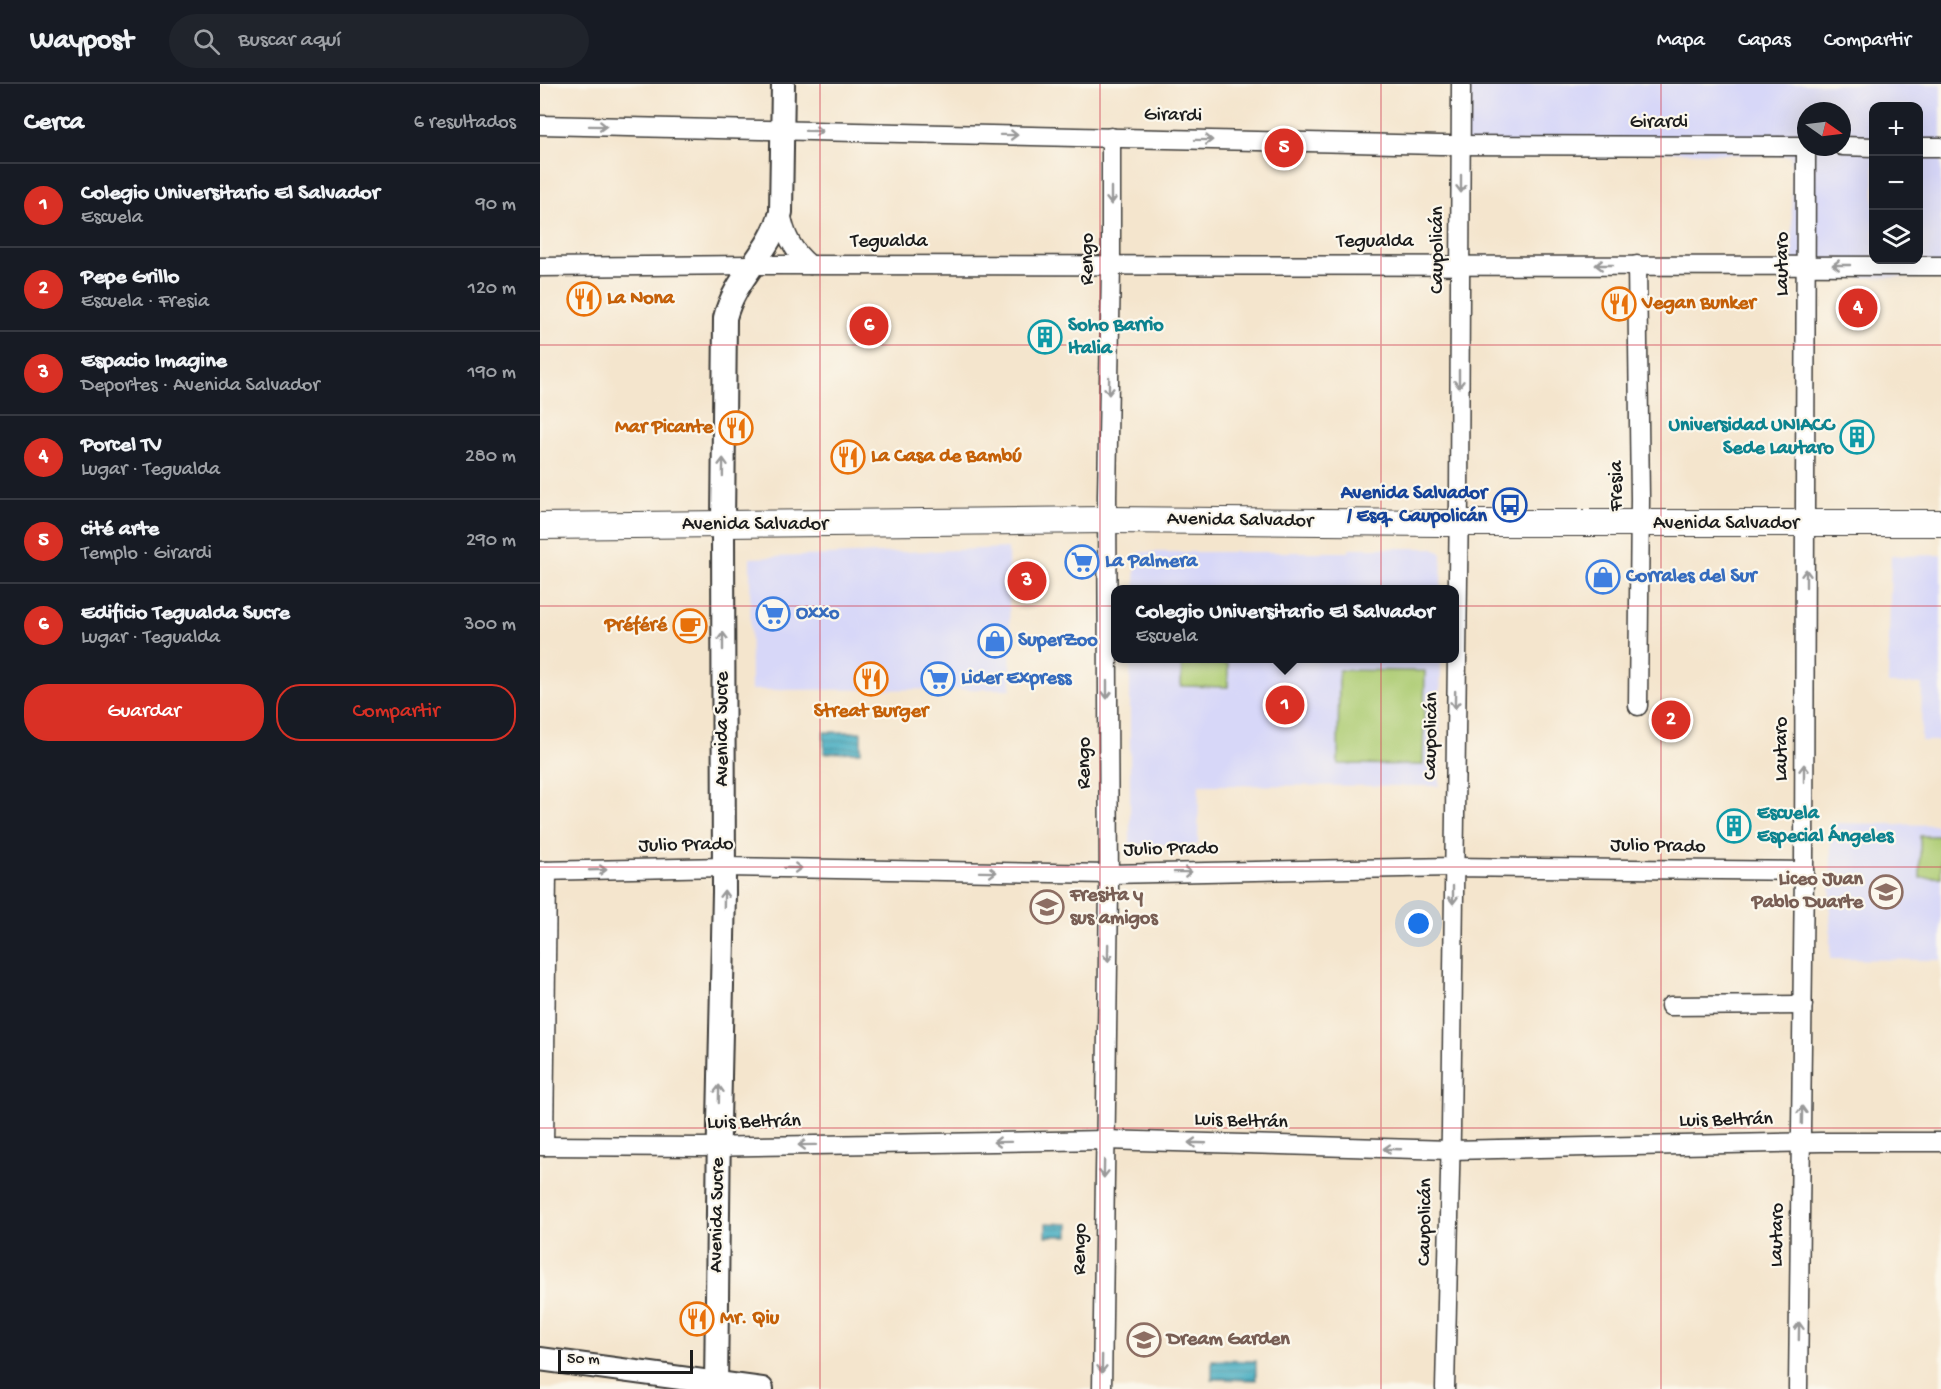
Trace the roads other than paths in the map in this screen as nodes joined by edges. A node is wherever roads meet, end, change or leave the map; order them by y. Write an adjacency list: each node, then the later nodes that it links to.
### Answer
1 (783, 84): 4 (street, Avenida Sucre)
2 (1461, 84): 6 (street, Caupolicán)
3 (540, 125): 4 (street, Girardi, one-way to 4)
4 (783, 130): 5 (street, Girardi, one-way to 5); 13 (street, Avenida Sucre)
5 (1111, 137): 6 (street, Girardi, one-way to 6); 16 (street, Rengo, one-way to 16)
6 (1461, 145): 7 (street, Girardi); 17 (street, Caupolicán, one-way to 17)
7 (1797, 146)
8 (1851, 146): 9 (street)
9 (1869, 147)
10 (1923, 147): 11 (street)
11 (1941, 147)
12 (1806, 156): 19 (street, Lautaro)
13 (781, 212): 14 (street, Avenida Sucre); 15 (street)
14 (752, 265): 15 (street, Tegualda); 21 (street, Tegualda); 27 (street, Avenida Sucre, one-way to 14)
15 (810, 265): 16 (street, Tegualda)
16 (1111, 265): 17 (street, Tegualda); 22 (street, Rengo, one-way to 22)
17 (1460, 265): 18 (street, Tegualda, one-way to 17); 24 (street, Caupolicán, one-way to 24)
18 (1637, 266): 19 (street, Tegualda); 25 (street, Fresia)
19 (1806, 266): 20 (street, Tegualda, one-way to 19); 26 (street, Lautaro)
20 (1941, 266)
21 (540, 267)
22 (1107, 520): 24 (main road, Avenida Salvador); 27 (main road, Avenida Salvador); 36 (street, Rengo, one-way to 36)
23 (1941, 523): 26 (main road, Avenida Salvador)
24 (1458, 524): 25 (main road, Avenida Salvador); 29 (street, Caupolicán, one-way to 29)
25 (1640, 524): 26 (main road, Avenida Salvador); 31 (street, Fresia)
26 (1806, 524): 35 (street, Lautaro, one-way to 26)
27 (723, 525): 28 (main road, Avenida Salvador); 32 (street, Avenida Sucre, one-way to 27)
28 (540, 526)
29 (1457, 585)
30 (1456, 663): 33 (street, Caupolicán, one-way to 33)
31 (1638, 706)
32 (724, 867): 34 (street, Julio Prado, one-way to 32); 36 (street, Julio Prado, one-way to 36); 43 (street, Avenida Sucre, one-way to 32)
33 (1453, 867): 35 (street, Julio Prado); 36 (street, Julio Prado, one-way to 33); 44 (street, Caupolicán, one-way to 44)
34 (543, 871): 42 (street)
35 (1804, 871): 37 (street, Lautaro)
36 (1109, 874): 39 (street, Rengo, one-way to 39)
37 (1803, 1005): 38 (street); 40 (street, Lautaro, one-way to 37)
38 (1670, 1006)
39 (1105, 1140): 43 (street, Luis Beltrán, one-way to 43); 44 (street, Luis Beltrán, one-way to 39); 48 (street, Rengo, one-way to 48)
40 (1802, 1142): 41 (street, Luis Beltrán); 44 (street, Luis Beltrán); 50 (street, Lautaro, one-way to 40)
41 (1941, 1142)
42 (542, 1146): 43 (street, Luis Beltrán)
43 (718, 1146): 46 (street, Avenida Sucre)
44 (1450, 1150): 49 (street, Caupolicán)
45 (540, 1359): 46 (street)
46 (716, 1386): 47 (street)
47 (762, 1389)
48 (1102, 1389)
49 (1445, 1389)
50 (1798, 1389)

